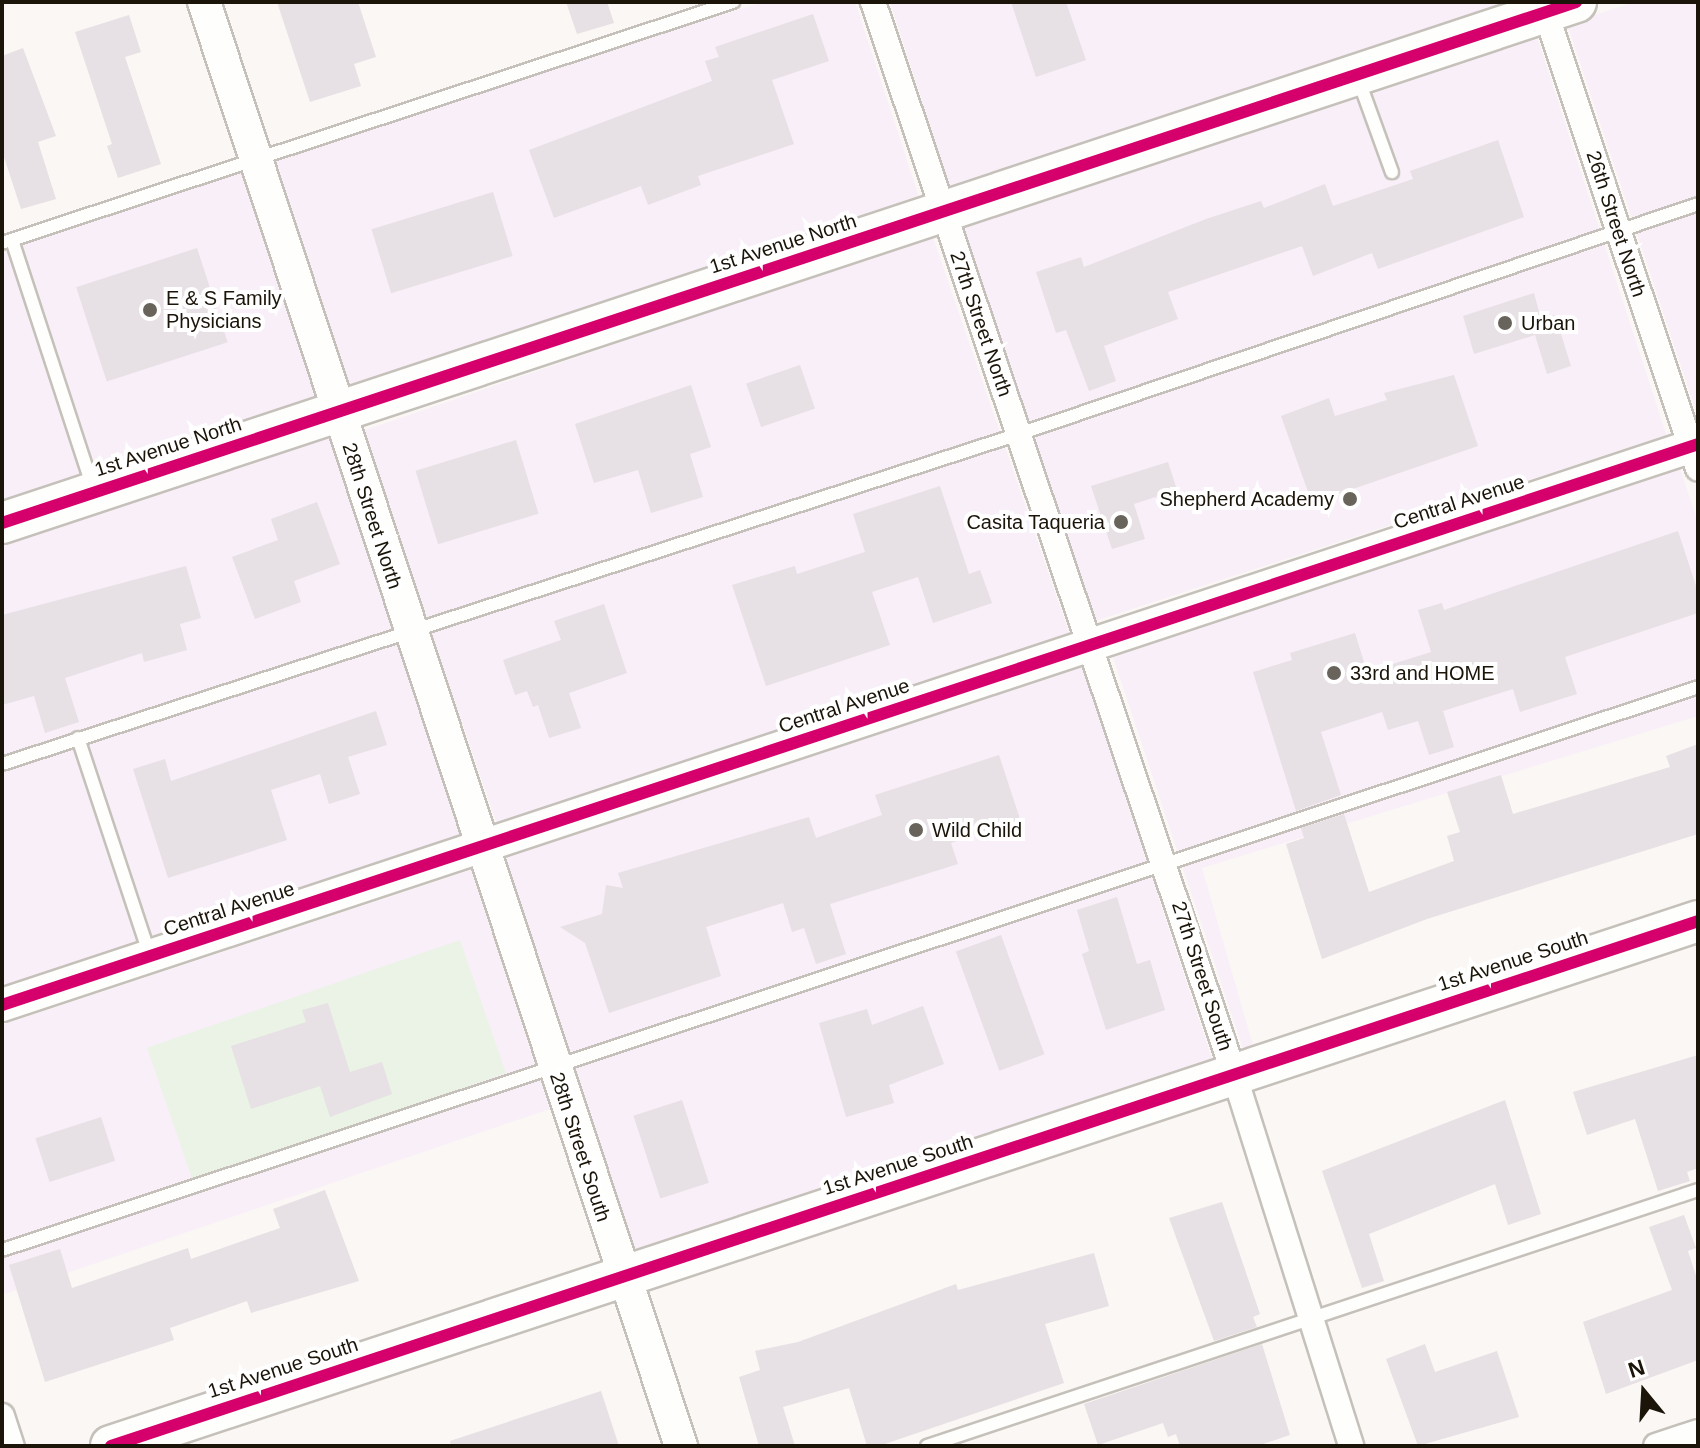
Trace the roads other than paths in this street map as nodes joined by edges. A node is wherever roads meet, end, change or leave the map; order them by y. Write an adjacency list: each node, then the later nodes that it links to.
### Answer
1 (204, 2): 6 (street, 28th Street North)
2 (733, 2): 6 (lane)
3 (873, 2): 9 (street, 27th Street North)
4 (1555, 5): 5 (main road, 1st Avenue North); 10 (street, 26th Street North)
5 (1356, 75): 7 (lane); 9 (main road, 1st Avenue North)
6 (255, 160): 11 (lane); 12 (street, 28th Street North)
7 (1392, 172)
8 (1698, 204): 10 (lane)
9 (942, 212): 12 (main road, 1st Avenue North); 13 (street, 27th Street North)
10 (1619, 230): 13 (lane); 14 (street, 26th Street North)
11 (7, 242): 15 (lane)
12 (338, 412): 15 (main road, 1st Avenue North); 17 (street, 28th Street North)
13 (1019, 434): 17 (lane); 18 (street, 27th Street North)
14 (1695, 453): 18 (street, Central Avenue)
15 (95, 492): 16 (main road, 1st Avenue North)
16 (2, 523)
17 (409, 630): 20 (lane); 22 (street, 28th Street North)
18 (1091, 645): 22 (street, Central Avenue); 23 (street, 27th Street South)
19 (1698, 687): 23 (lane)
20 (78, 738): 21 (lane); 25 (lane)
21 (2, 764)
22 (481, 847): 25 (street, Central Avenue); 27 (street, 28th Street South)
23 (1165, 865): 27 (lane); 28 (street, 27th Street South)
24 (1698, 921): 28 (main road, 1st Avenue South)
25 (150, 956): 26 (street, Central Avenue)
26 (2, 1005)
27 (554, 1069): 30 (lane); 31 (street, 28th Street South)
28 (1234, 1074): 31 (main road, 1st Avenue South); 32 (street, 27th Street South)
29 (1698, 1190): 32 (lane)
30 (2, 1250)
31 (623, 1277): 36 (main road, 1st Avenue South); 37 (street, 28th Street South)
32 (1311, 1319): 38 (lane); 39 (street, 27th Street South)
33 (2, 1416): 35 (street)
34 (1698, 1432): 40 (street)
35 (12, 1446)
36 (111, 1446)
37 (681, 1446)
38 (927, 1446)
39 (1351, 1446)
40 (1656, 1446)

